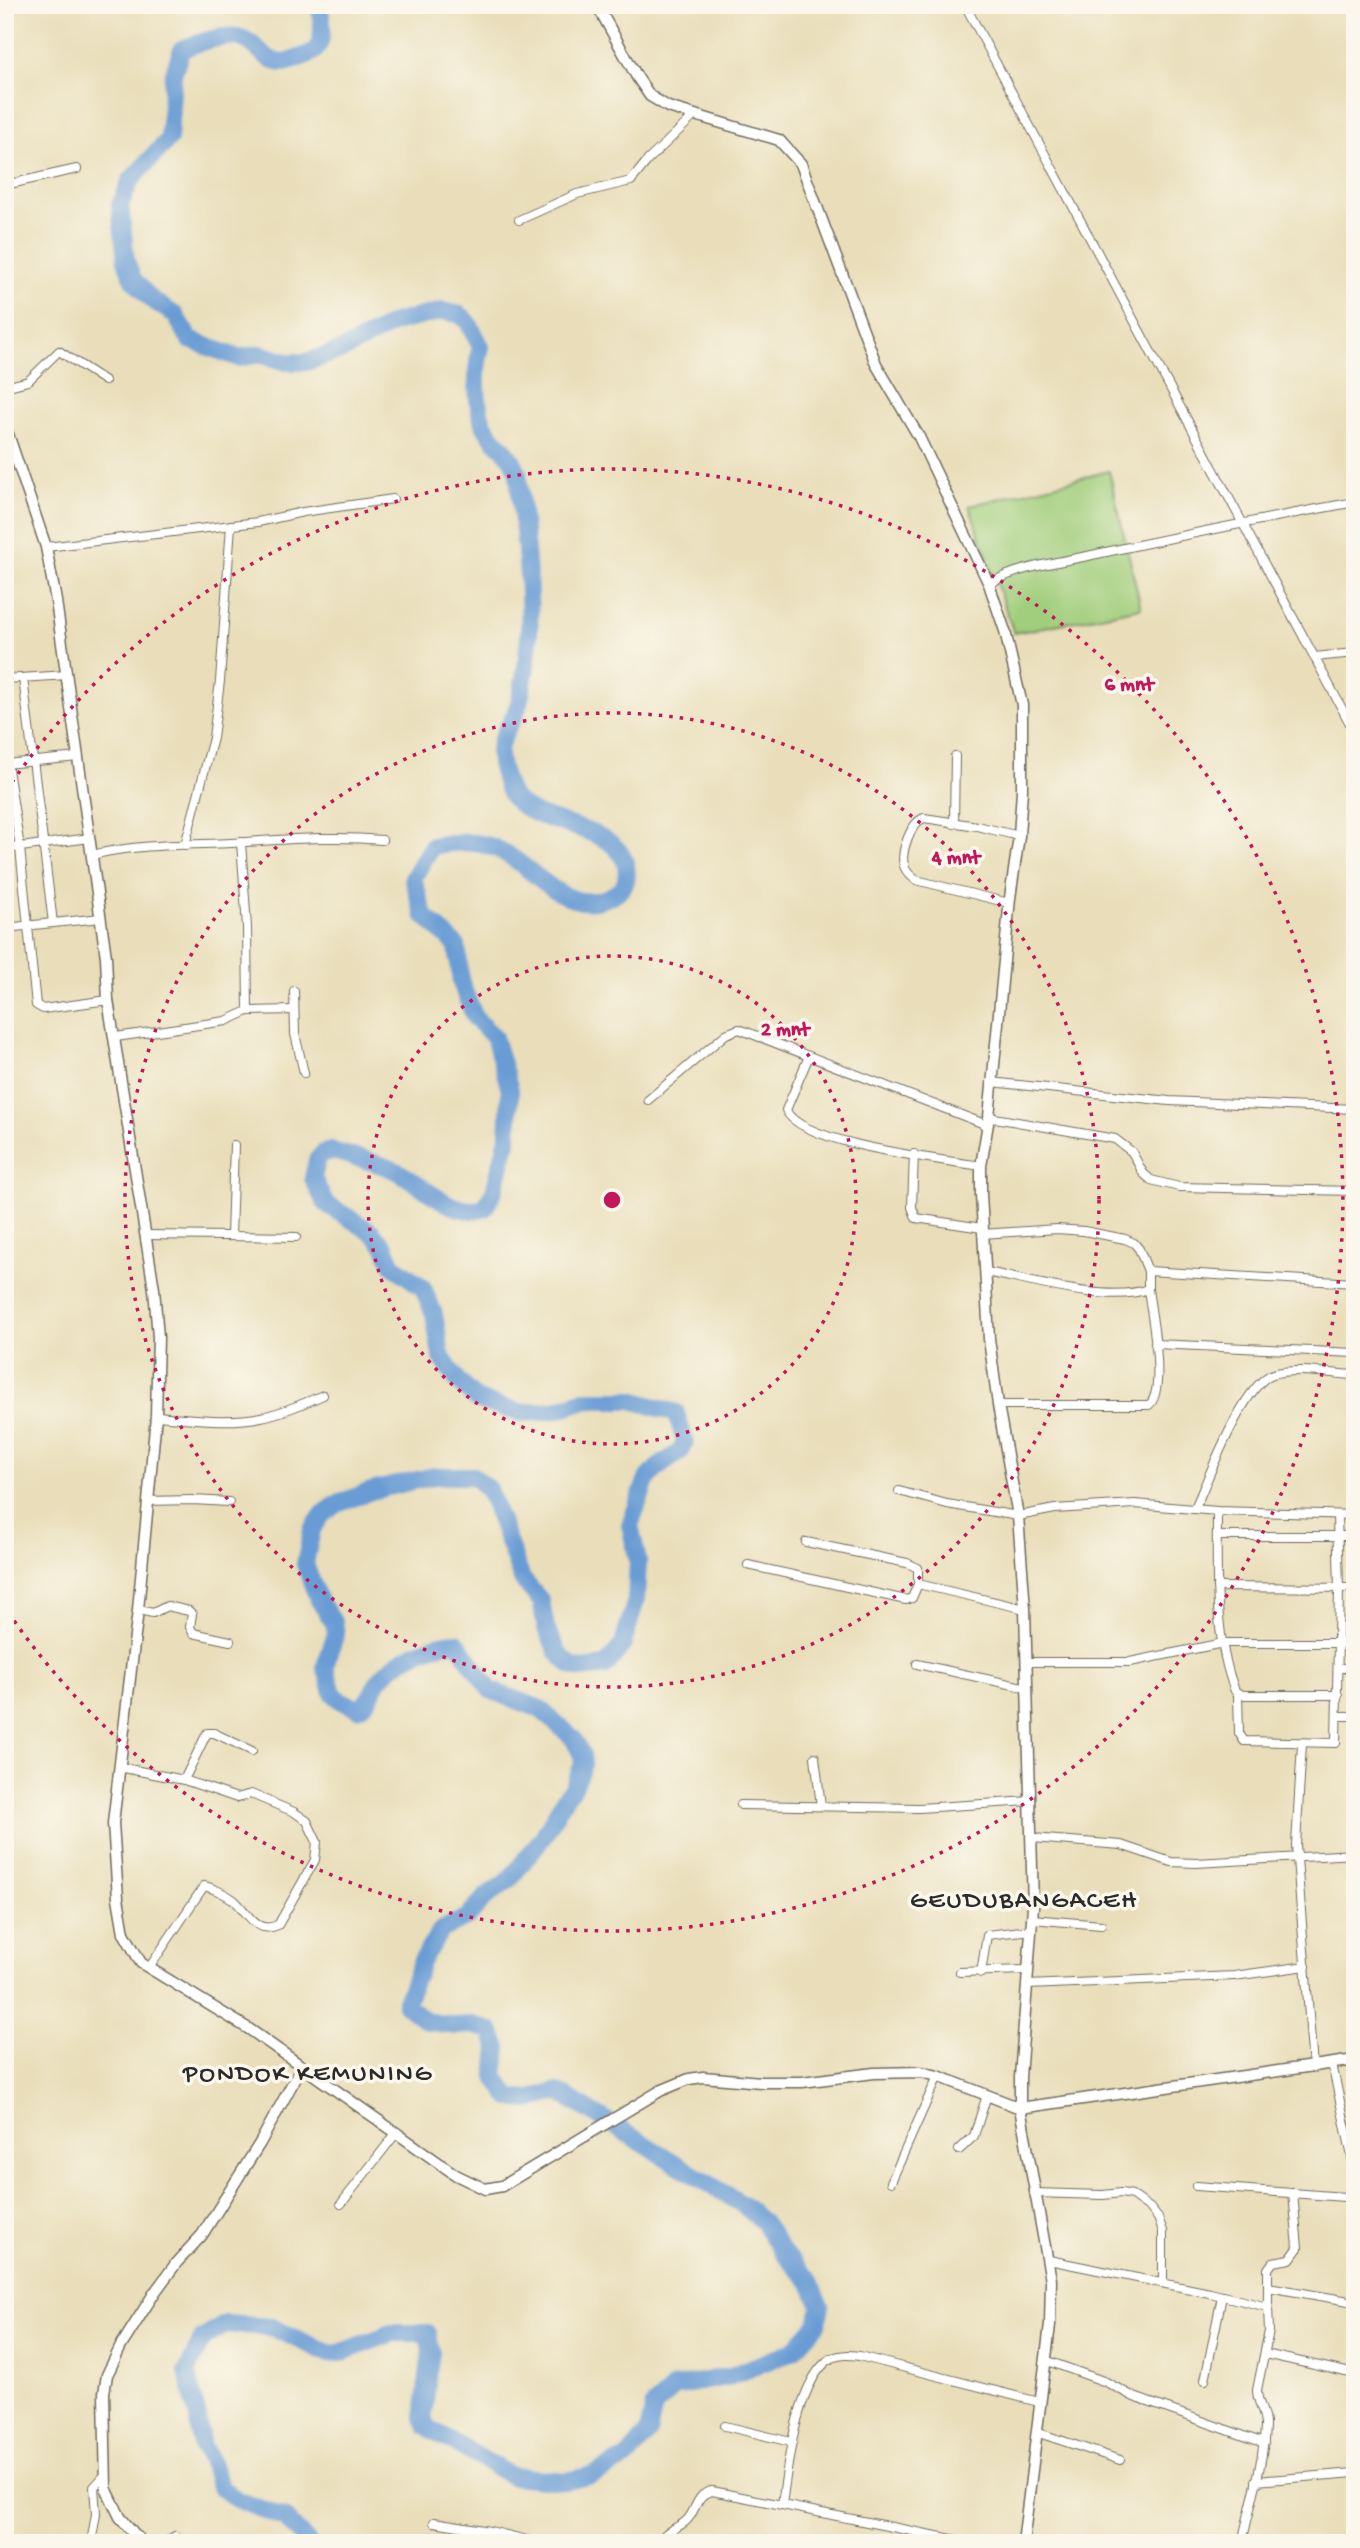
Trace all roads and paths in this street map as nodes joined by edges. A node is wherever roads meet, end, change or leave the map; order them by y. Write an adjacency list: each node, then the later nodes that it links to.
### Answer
1 (597, 5): 3 (street)
2 (965, 5): 12 (street)
3 (694, 116): 6 (street); 15 (street)
4 (77, 169): 5 (street)
5 (5, 185)
6 (519, 220)
7 (105, 381): 8 (street)
8 (5, 387)
9 (5, 425): 14 (street)
10 (393, 499): 13 (street)
11 (1355, 502): 12 (street)
12 (1243, 523): 15 (street); 17 (street)
13 (231, 524): 14 (street); 33 (street)
14 (46, 547): 18 (street)
15 (989, 584): 28 (street)
16 (1355, 653): 17 (street)
17 (1314, 657): 21 (street)
18 (66, 675): 19 (street); 24 (street)
19 (23, 678): 20 (street); 25 (street)
20 (5, 679)
21 (1355, 733)
22 (5, 749): 26 (street)
23 (955, 756): 27 (street)
24 (78, 757): 25 (street); 29 (street)
25 (35, 761): 26 (street); 32 (street)
26 (6, 764): 34 (street)
27 (954, 824): 28 (street); 37 (street)
28 (1019, 836): 37 (street)
29 (90, 838): 32 (street); 36 (street)
30 (382, 840): 31 (street)
31 (241, 842): 33 (street); 45 (street)
32 (44, 845): 34 (street); 39 (street)
33 (185, 845): 36 (street)
34 (20, 848): 35 (street); 40 (street)
35 (5, 849)
36 (92, 855): 38 (street)
37 (1009, 903): 49 (street)
38 (101, 918): 39 (street); 43 (street)
39 (53, 923): 40 (street)
40 (28, 925): 41 (street); 43 (street)
41 (5, 929)
42 (294, 991): 44 (street)
43 (108, 1000): 46 (street)
44 (293, 1010): 45 (street); 48 (street)
45 (248, 1011): 46 (street)
46 (116, 1037): 58 (street)
47 (808, 1056): 50 (street); 52 (street); 54 (street)
48 (304, 1073)
49 (992, 1082): 51 (street); 52 (street)
50 (648, 1100)
51 (1355, 1109)
52 (988, 1121): 55 (street); 56 (street)
53 (233, 1145): 59 (street)
54 (914, 1154): 55 (street); 57 (street)
55 (981, 1166): 57 (street)
56 (1355, 1191)
57 (982, 1231): 61 (street); 62 (street)
58 (145, 1234): 59 (street); 70 (street)
59 (231, 1236): 60 (street)
60 (296, 1237)
61 (1148, 1271): 63 (street); 64 (street)
62 (986, 1272): 64 (street); 69 (street)
63 (1355, 1283)
64 (1148, 1289): 65 (street)
65 (1156, 1345): 66 (street); 69 (street)
66 (1355, 1353)
67 (1355, 1375): 74 (street)
68 (323, 1395): 70 (street)
69 (998, 1405): 78 (street)
70 (156, 1416): 72 (street)
71 (899, 1491): 78 (street)
72 (148, 1501): 73 (street); 89 (street)
73 (229, 1502)
74 (1195, 1508): 75 (street); 78 (street)
75 (1217, 1511): 76 (street); 79 (street)
76 (1337, 1515): 77 (street); 80 (street)
77 (1355, 1515)
78 (1018, 1517): 88 (street)
79 (1217, 1536): 80 (street); 85 (street)
80 (1339, 1536): 81 (street); 86 (street)
81 (1355, 1536)
82 (806, 1542): 84 (street)
83 (748, 1565): 84 (street)
84 (918, 1584): 88 (street)
85 (1217, 1587): 86 (street); 91 (street)
86 (1339, 1588): 87 (street); 93 (street)
87 (1355, 1588)
88 (1025, 1609): 94 (street)
89 (138, 1610): 90 (street); 106 (street)
90 (230, 1641)
91 (1223, 1643): 93 (street); 94 (street); 99 (street)
92 (1355, 1643): 93 (street)
93 (1338, 1644): 96 (street)
94 (1027, 1662): 98 (street)
95 (917, 1664): 98 (street)
96 (1338, 1668): 97 (street); 100 (street)
97 (1355, 1668)
98 (1028, 1688): 108 (street)
99 (1238, 1694): 100 (street); 103 (street)
100 (1338, 1695): 101 (street)
101 (1337, 1716): 102 (street); 103 (street)
102 (1355, 1716)
103 (1302, 1744): 113 (street)
104 (251, 1751): 107 (street)
105 (815, 1757): 110 (street)
106 (119, 1768): 107 (street); 117 (street)
107 (184, 1780): 117 (street)
108 (1031, 1801): 110 (street); 111 (street)
109 (741, 1805): 110 (street)
110 (821, 1806)
111 (1032, 1838): 113 (street); 114 (street)
112 (1355, 1854): 113 (street)
113 (1297, 1858): 116 (street)
114 (1031, 1924): 115 (street); 118 (street); 120 (street)
115 (1101, 1925)
116 (1306, 1966): 121 (street); 125 (street)
117 (149, 1968): 124 (street)
118 (1029, 1970): 120 (street); 121 (street)
119 (960, 1972): 120 (street)
120 (981, 1973)
121 (1028, 1985): 128 (street)
122 (1355, 2060): 123 (street)
123 (1332, 2064): 125 (street); 131 (street)
124 (302, 2066): 129 (street); 155 (street)
125 (1313, 2068): 128 (street)
126 (938, 2076): 127 (street); 129 (street); 132 (street)
127 (987, 2095): 128 (street); 130 (street)
128 (1020, 2108): 135 (street)
129 (397, 2132): 137 (street)
130 (959, 2150)
131 (1355, 2171)
132 (891, 2182)
133 (1196, 2186): 136 (street)
134 (1355, 2189): 136 (street)
135 (1034, 2193): 138 (street); 139 (street)
136 (1293, 2193): 140 (street)
137 (341, 2204)
138 (1049, 2260): 139 (street); 145 (street)
139 (1163, 2283): 141 (street)
140 (1268, 2287): 142 (street); 143 (street)
141 (1222, 2296): 143 (street); 147 (street)
142 (1355, 2302)
143 (1268, 2307): 144 (street)
144 (1265, 2354): 146 (street); 152 (street)
145 (1045, 2360): 148 (street); 152 (street)
146 (1355, 2374)
147 (1205, 2380)
148 (1039, 2402): 150 (street); 151 (street)
149 (725, 2426): 151 (street)
150 (1036, 2432): 153 (street); 168 (street)
151 (791, 2442): 157 (street)
152 (1264, 2443): 156 (street)
153 (1120, 2460)
154 (1355, 2473): 156 (street)
155 (104, 2476): 160 (street); 161 (street)
156 (1256, 2481): 169 (street)
157 (782, 2505): 166 (street); 167 (street)
158 (434, 2522): 159 (street)
159 (490, 2531): 164 (street); 165 (street)
160 (91, 2543)
161 (142, 2543)
162 (164, 2543): 163 (street)
163 (182, 2543)
164 (488, 2543)
165 (539, 2543)
166 (659, 2543)
167 (972, 2543)
168 (1023, 2543)
169 (1242, 2543)

